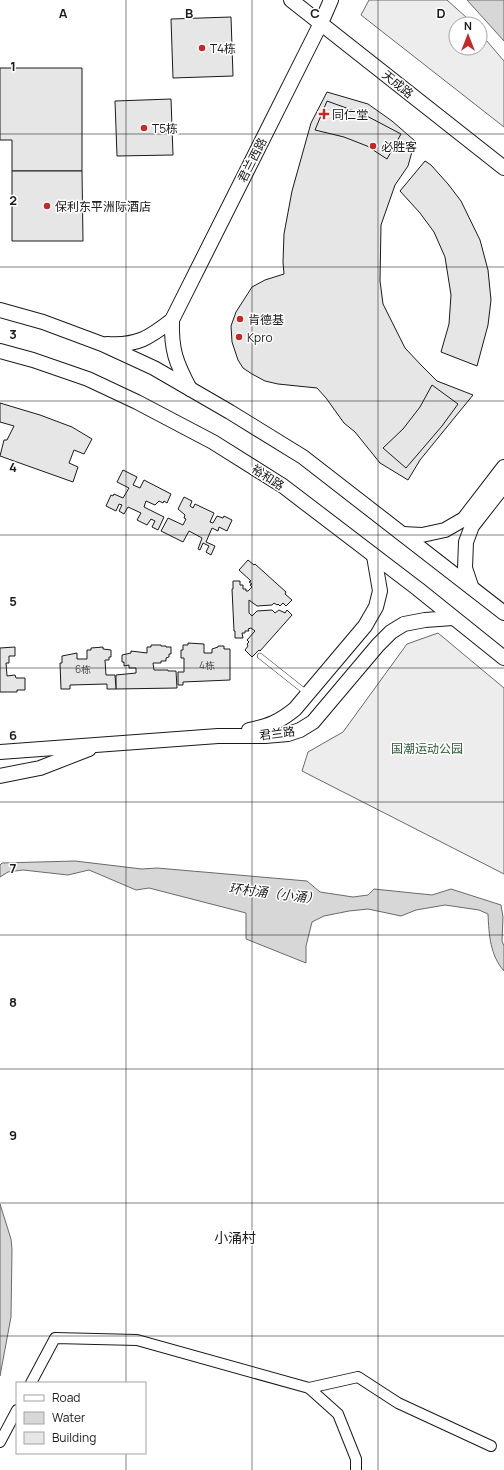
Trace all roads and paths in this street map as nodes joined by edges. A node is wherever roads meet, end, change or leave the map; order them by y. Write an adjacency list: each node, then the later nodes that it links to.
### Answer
1 (291, 0): 3 (street, 天成路)
2 (331, 0): 3 (street, 君兰西路)
3 (321, 23): 4 (street, 天成路); 6 (street, 君兰西路)
4 (504, 168)
5 (0, 310): 7 (street)
6 (172, 320): 7 (street); 9 (street)
7 (102, 344): 9 (street)
8 (0, 351): 13 (street, 裕和路)
9 (190, 389): 12 (street)
10 (504, 467): 12 (street)
11 (504, 485): 14 (street)
12 (403, 534): 14 (street)
13 (374, 556): 16 (street, 裕和路); 19 (street)
14 (471, 586): 15 (street)
15 (504, 613)
16 (453, 618): 18 (street, 裕和路); 20 (street, 君兰路)
17 (260, 656): 19 (lane)
18 (504, 658)
19 (308, 694): 20 (street)
20 (218, 736): 21 (street, 君兰路)
21 (102, 744): 22 (street, 君兰路); 23 (street, 君兰路)
22 (0, 752)
23 (0, 776)
24 (32, 1382): 25 (street)
25 (309, 1388): 28 (street); 29 (street)
26 (16, 1412): 27 (street)
27 (0, 1442)
28 (491, 1446)
29 (356, 1470)

